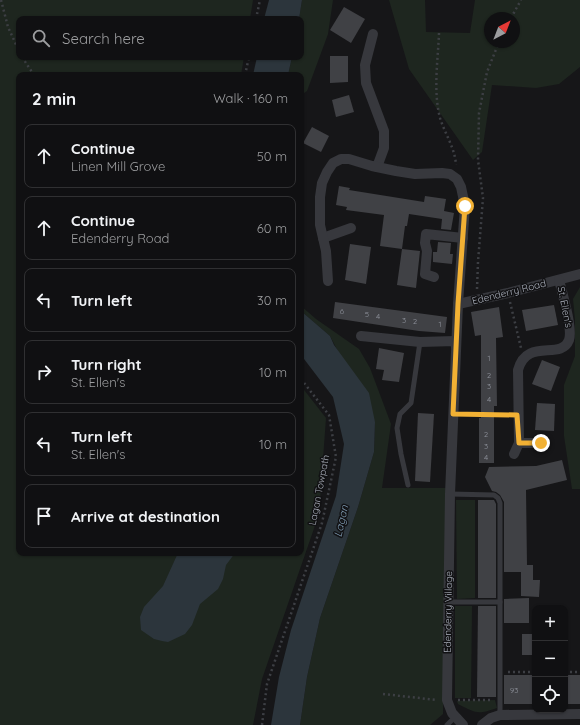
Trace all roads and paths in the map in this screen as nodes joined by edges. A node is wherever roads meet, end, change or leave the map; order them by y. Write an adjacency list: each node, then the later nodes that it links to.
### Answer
1 (1, 0): 8 (path)
2 (260, 0): 5 (path)
3 (521, 0): 4 (path)
4 (514, 12)
5 (257, 16)
6 (439, 32): 15 (path)
7 (373, 34): 14 (street)
8 (16, 44)
9 (497, 48): 24 (path)
10 (24, 60): 12 (path)
11 (248, 60): 13 (path)
12 (32, 72)
13 (246, 72)
14 (377, 167): 15 (street); 17 (street)
15 (457, 179): 18 (street)
16 (351, 228): 17 (street)
17 (323, 238): 22 (street)
18 (463, 238): 20 (street); 25 (street)
19 (580, 274): 21 (street, Edenderry Road)
20 (434, 277)
21 (559, 280): 23 (street, Edenderry Road); 29 (street, St. Ellen's)
22 (328, 281)
23 (508, 293): 24 (street, Edenderry Road); 29 (path)
24 (477, 300): 25 (street, Edenderry Road)
25 (458, 304): 28 (street, Edenderry Road)
26 (361, 336): 27 (street)
27 (420, 342): 28 (street); 36 (lane)
28 (456, 347): 31 (street, Edenderry Road)
29 (523, 358): 32 (street)
30 (304, 383): 50 (path, Lagan Towpath)
31 (453, 414): 32 (path); 37 (street, Edenderry Road)
32 (517, 415): 33 (street)
33 (519, 443): 34 (street); 35 (street)
34 (541, 443)
35 (514, 454)
36 (408, 485)
37 (450, 494): 38 (street, Edenderry Village); 39 (lane)
38 (449, 602): 39 (lane); 45 (street, Edenderry Village)
39 (500, 602): 40 (lane)
40 (499, 672): 41 (path); 46 (lane)
41 (532, 672)
42 (568, 672): 43 (path)
43 (580, 672)
44 (383, 694): 45 (path)
45 (447, 700): 46 (path); 49 (street)
46 (500, 701): 48 (lane)
47 (580, 714): 48 (street)
48 (500, 715): 53 (street)
49 (456, 716): 51 (lane); 52 (street)
50 (262, 725)
51 (447, 725)
52 (463, 725)
53 (482, 725)

